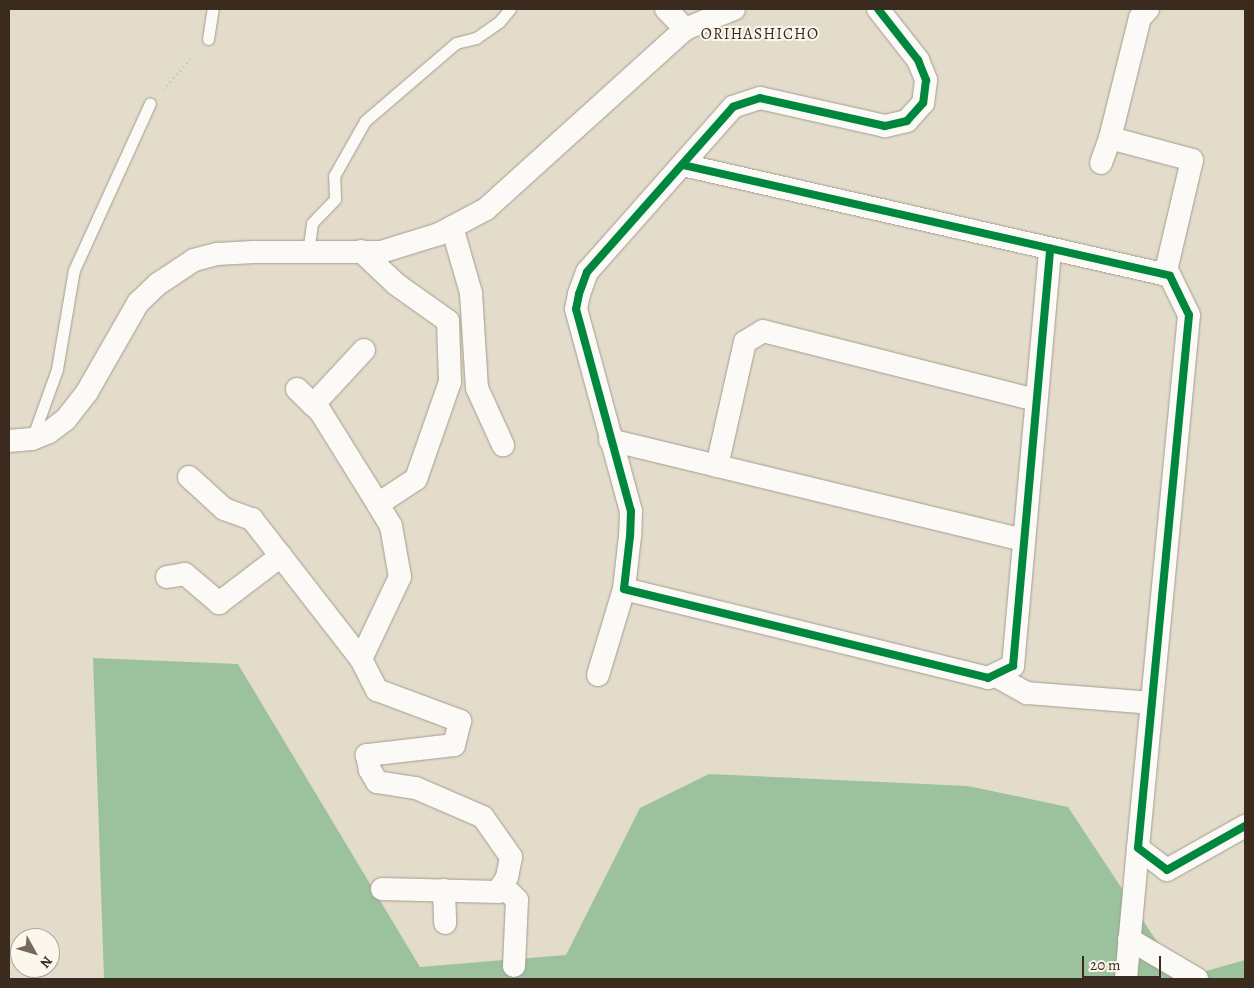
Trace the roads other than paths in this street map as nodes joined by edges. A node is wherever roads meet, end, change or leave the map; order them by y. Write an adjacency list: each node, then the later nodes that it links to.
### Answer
1 (213, 9): 8 (lane)
2 (510, 9): 15 (lane)
3 (666, 9): 7 (street)
4 (734, 9): 7 (street)
5 (878, 9): 12 (street)
6 (1148, 9): 10 (street)
7 (685, 29): 13 (street)
8 (208, 39)
9 (150, 103): 22 (lane)
10 (1110, 138): 11 (street); 17 (street)
11 (1101, 163)
12 (683, 165): 14 (street); 23 (street)
13 (452, 226): 16 (street); 25 (street)
14 (1050, 249): 17 (street); 20 (street)
15 (308, 252): 16 (street); 22 (street)
16 (361, 252): 28 (street)
17 (1165, 275): 36 (street)
18 (364, 350): 21 (street)
19 (298, 389): 21 (street)
20 (1036, 400): 26 (street); 29 (street)
21 (313, 405): 28 (street)
22 (32, 439): 24 (street)
23 (610, 440): 26 (street); 32 (street)
24 (9, 441)
25 (503, 445)
26 (717, 466): 29 (street)
27 (189, 477): 30 (street)
28 (378, 504): 33 (street)
29 (1023, 540): 35 (street)
30 (281, 556): 31 (street); 33 (street)
31 (167, 576)
32 (624, 588): 34 (street); 35 (street)
33 (361, 659): 39 (street)
34 (598, 675)
35 (994, 676): 36 (street)
36 (1151, 702): 38 (street)
37 (1245, 826): 38 (street)
38 (1138, 848): 43 (street)
39 (502, 885): 41 (street); 44 (street)
40 (382, 888): 41 (street)
41 (444, 890): 42 (street)
42 (445, 923)
43 (1129, 939): 45 (street); 46 (street)
44 (514, 966)
45 (1126, 979)
46 (1197, 979)

